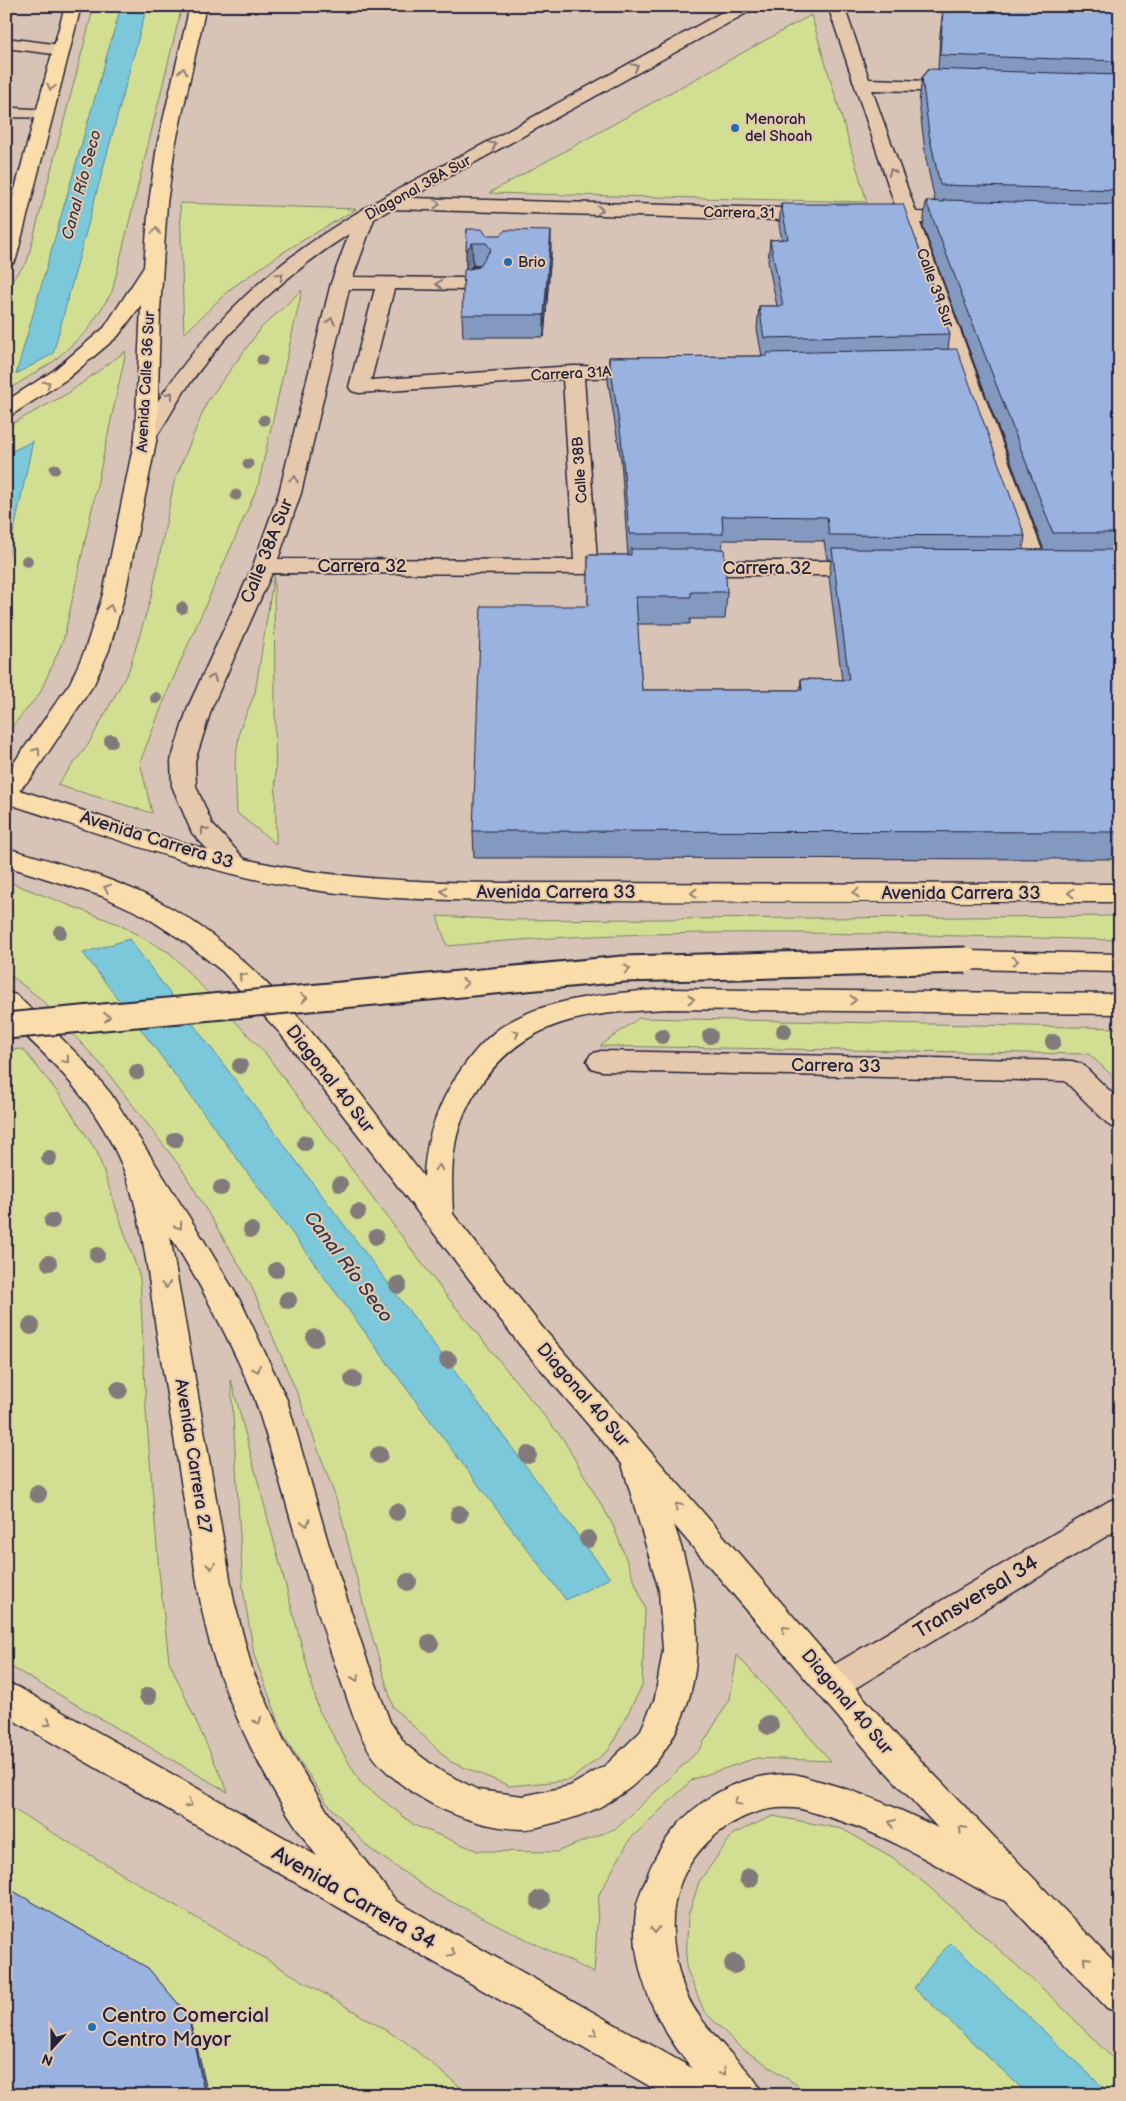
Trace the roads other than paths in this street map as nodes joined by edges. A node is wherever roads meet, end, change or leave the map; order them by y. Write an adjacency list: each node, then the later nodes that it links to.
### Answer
1 (73, 6): 6 (main road)
2 (198, 6): 16 (main road, Avenida Calle 36 Sur, one-way to 2)
3 (746, 6): 11 (street, Diagonal 38A Sur, one-way to 3)
4 (836, 6): 7 (street, Calle 39 Sur)
5 (6, 43): 6 (street)
6 (61, 50): 10 (main road, one-way to 10)
7 (862, 84): 8 (street); 13 (street, Calle 39 Sur, one-way to 7)
8 (971, 88)
9 (14, 114): 10 (street)
10 (44, 114): 15 (main road)
11 (388, 203): 12 (street, Diagonal 38A Sur); 13 (street, Carrera 31, one-way to 13)
12 (365, 217): 18 (street, Calle 38A Sur); 23 (street, Diagonal 38A Sur, one-way to 12)
13 (909, 217): 14 (street, Carrera 31); 27 (street, Calle 39 Sur)
14 (976, 219)
15 (6, 260)
16 (153, 266): 22 (main road, one-way to 16); 23 (main road, Avenida Calle 36 Sur)
17 (480, 271): 19 (street, one-way to 19)
18 (341, 283): 19 (street); 24 (street, Calle 38A Sur, one-way to 18)
19 (386, 283): 21 (street, Carrera 31A)
20 (663, 371): 21 (street, Carrera 31A)
21 (573, 372): 25 (street, Calle 38B)
22 (6, 410)
23 (146, 437): 28 (main road, Avenida Calle 36 Sur, one-way to 23)
24 (264, 566): 25 (street, Carrera 32); 31 (street, Calle 38A Sur, one-way to 24)
25 (586, 567): 26 (street, Carrera 32)
26 (891, 568)
27 (1038, 569)
28 (6, 789)
29 (6, 794): 31 (main road, Avenida Carrera 33)
30 (7, 857): 40 (main road, Diagonal 40 Sur, one-way to 30)
31 (238, 865): 32 (main road, Avenida Carrera 33, one-way to 31)
32 (1120, 893)
33 (1120, 963): 36 (main road, one-way to 33, bridge)
34 (6, 1002): 39 (main road, Avenida Carrera 27, one-way to 39)
35 (1120, 1004): 40 (main road, one-way to 35)
36 (6, 1026)
37 (601, 1061): 38 (street, Carrera 33)
38 (1120, 1119)
39 (125, 1141): 41 (main road, one-way to 41); 46 (main road, Avenida Carrera 27, one-way to 46)
40 (438, 1217): 41 (main road, Diagonal 40 Sur)
41 (633, 1454): 43 (main road, Diagonal 40 Sur, one-way to 41)
42 (1120, 1511): 43 (street, Transversal 34)
43 (832, 1684): 45 (main road, Diagonal 40 Sur, one-way to 43)
44 (6, 1698): 46 (main road, Avenida Carrera 34, one-way to 46)
45 (1027, 1897): 47 (main road, Diagonal 40 Sur, one-way to 45); 49 (main road, one-way to 49)
46 (385, 1916): 48 (main road, Avenida Carrera 34, one-way to 48)
47 (1120, 1995)
48 (703, 2095)
49 (744, 2095)

